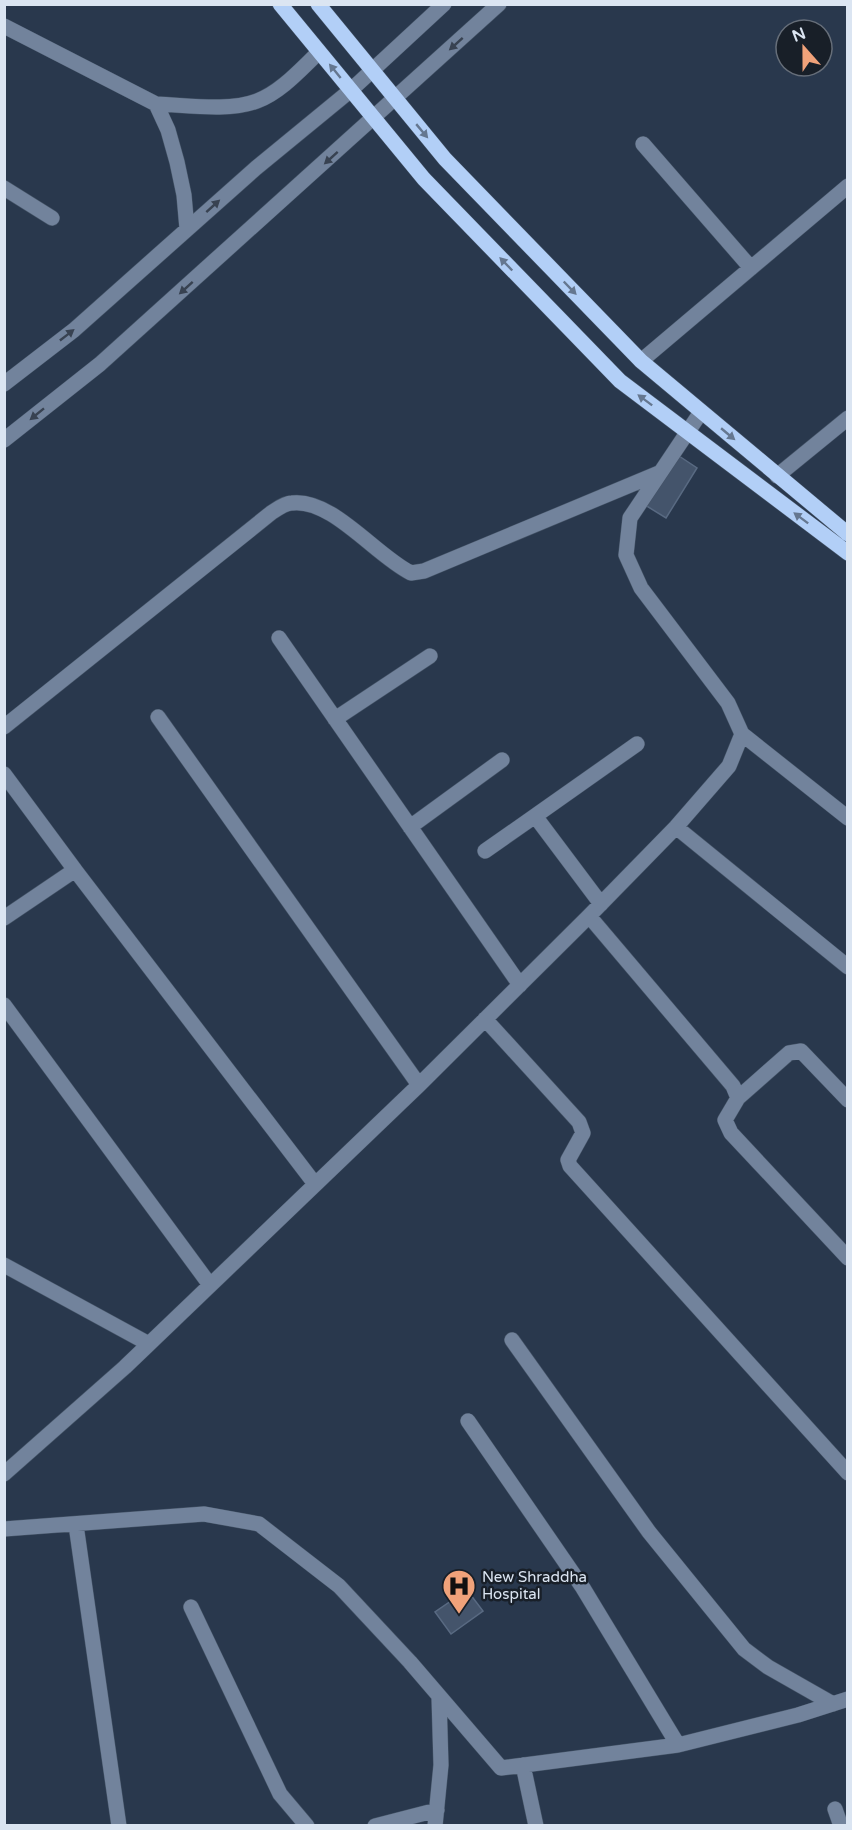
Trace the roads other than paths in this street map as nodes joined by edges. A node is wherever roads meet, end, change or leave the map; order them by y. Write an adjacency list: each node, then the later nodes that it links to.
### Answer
1 (280, 4): 6 (main road)
2 (318, 4): 7 (main road)
3 (444, 4): 7 (street)
4 (499, 4): 9 (street, one-way to 9)
5 (4, 26): 10 (street)
6 (319, 52): 8 (main road, one-way to 6); 10 (street)
7 (372, 71): 8 (street); 9 (main road)
8 (351, 90): 11 (main road); 16 (street, one-way to 8)
9 (395, 99): 11 (street); 18 (main road, one-way to 18)
10 (156, 104): 16 (street)
11 (375, 119): 22 (main road, one-way to 11); 23 (street, one-way to 23)
12 (643, 144): 17 (street)
13 (848, 186): 17 (street)
14 (4, 188): 15 (street)
15 (52, 218)
16 (187, 229): 19 (street, one-way to 16)
17 (751, 268): 18 (street)
18 (641, 361): 20 (main road)
19 (4, 384)
20 (701, 412): 22 (street); 25 (main road, one-way to 25)
21 (848, 418): 25 (street)
22 (687, 431): 24 (street); 27 (main road, one-way to 22)
23 (4, 440)
24 (659, 473): 32 (street); 33 (street)
25 (777, 476): 26 (main road)
26 (845, 529)
27 (848, 553)
28 (279, 638): 31 (street)
29 (430, 656): 31 (street)
30 (158, 717): 50 (street)
31 (335, 719): 39 (street)
32 (4, 727)
33 (742, 734): 38 (street); 40 (street)
34 (637, 744): 37 (street)
35 (502, 760): 39 (street)
36 (4, 774): 42 (street)
37 (536, 816): 41 (street); 43 (street)
38 (848, 818)
39 (410, 826): 47 (street)
40 (676, 827): 43 (street); 46 (street)
41 (485, 851)
42 (75, 870): 45 (street); 53 (street)
43 (601, 904): 44 (street)
44 (590, 916): 47 (street); 51 (street)
45 (4, 918)
46 (848, 967)
47 (520, 985): 49 (street)
48 (4, 1005): 56 (street)
49 (485, 1019): 50 (street); 60 (street)
50 (419, 1085): 53 (street)
51 (738, 1098): 52 (street); 54 (street)
52 (848, 1100)
53 (315, 1184): 56 (street)
54 (848, 1258)
55 (4, 1264): 58 (street)
56 (210, 1285): 58 (street)
57 (512, 1340): 66 (street)
58 (149, 1344): 61 (street)
59 (468, 1421): 67 (street)
60 (848, 1473)
61 (4, 1474)
62 (76, 1525): 63 (street); 65 (street); 71 (street)
63 (4, 1529)
64 (191, 1607): 72 (street)
65 (439, 1696): 68 (street); 70 (street)
66 (840, 1701): 67 (street)
67 (678, 1745): 68 (street)
68 (523, 1765): 75 (street)
69 (835, 1809): 76 (street)
70 (437, 1810): 73 (street); 74 (street)
71 (119, 1826)
72 (307, 1826)
73 (375, 1826)
74 (435, 1826)
75 (536, 1826)
76 (841, 1826)

